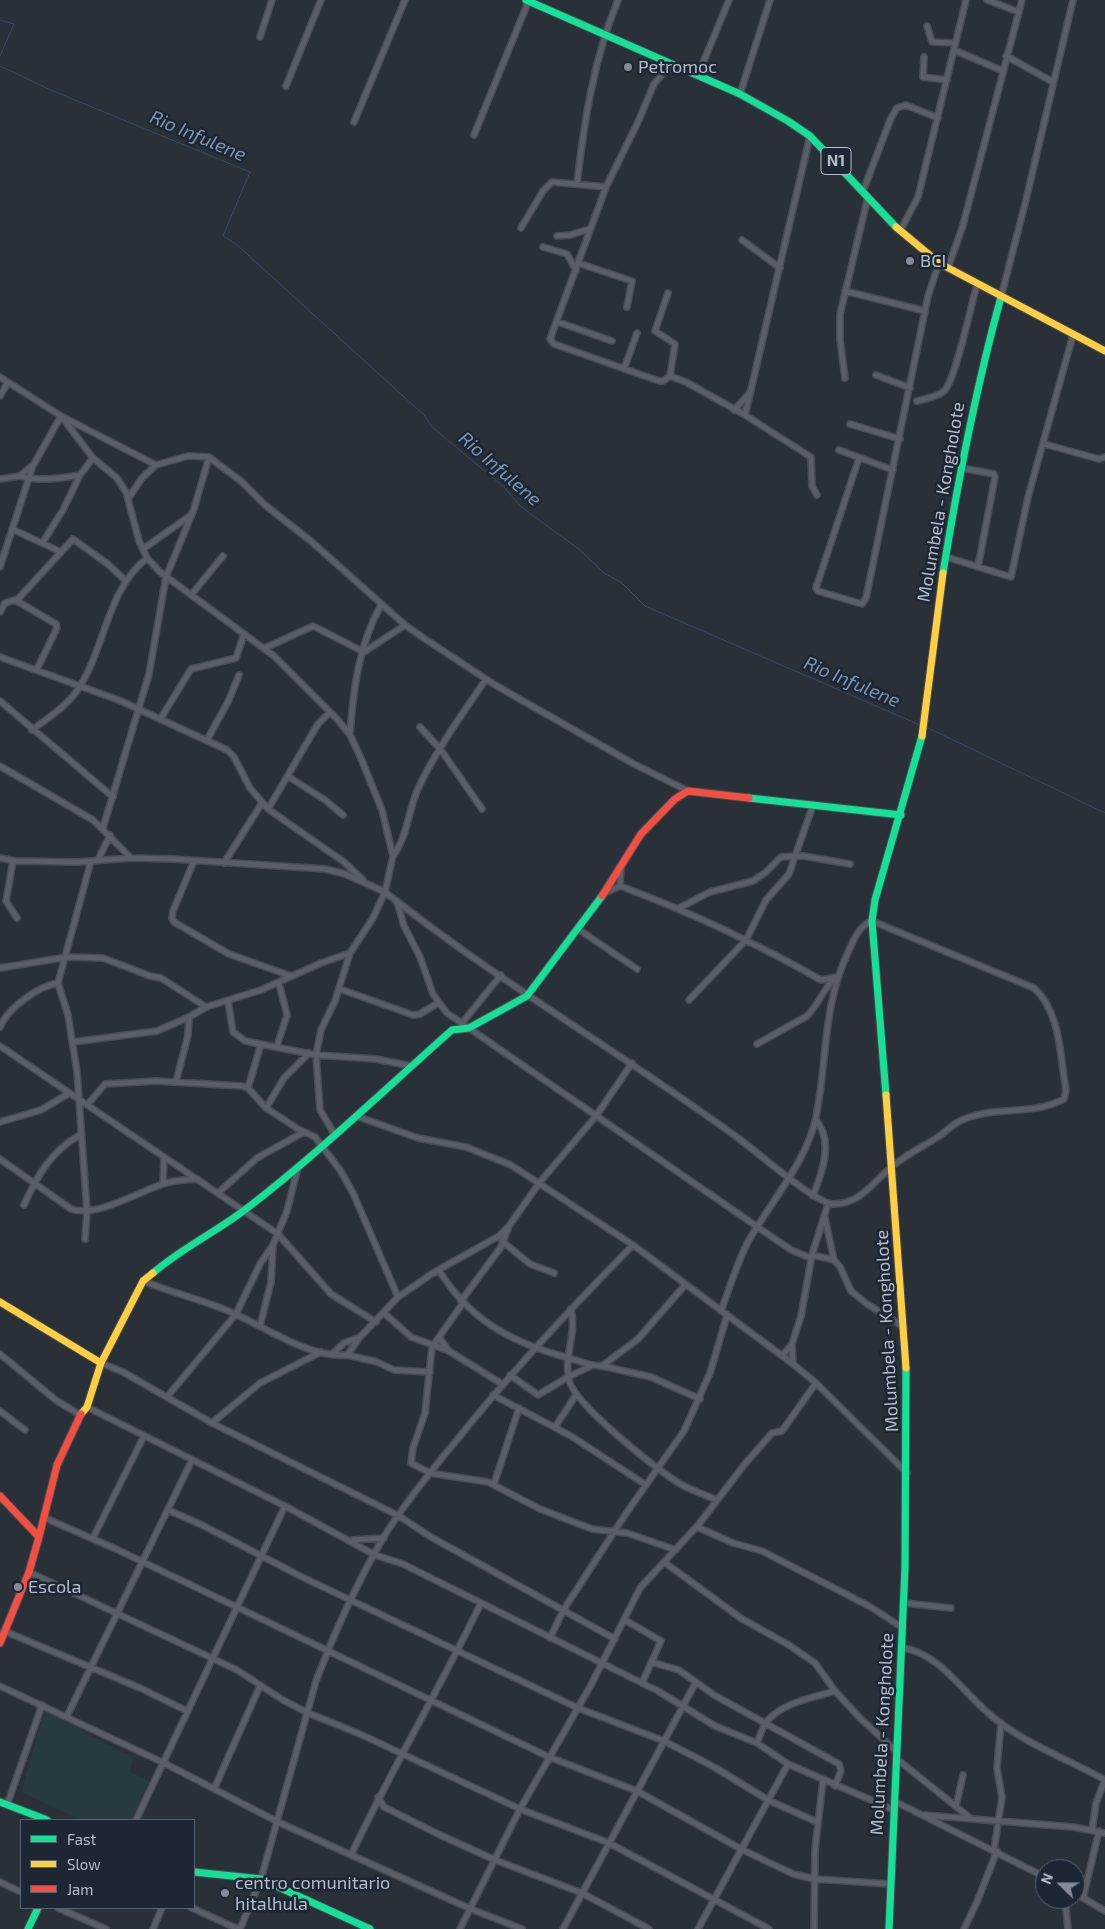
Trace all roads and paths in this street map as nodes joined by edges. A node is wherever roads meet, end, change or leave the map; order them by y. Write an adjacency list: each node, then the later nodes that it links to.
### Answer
1 (272, 0): 15 (street)
2 (322, 0): 25 (street)
3 (405, 0): 28 (street)
4 (528, 0): 14 (main road, N1); 29 (street)
5 (618, 0): 14 (street)
6 (729, 0): 22 (street)
7 (770, 0): 26 (street)
8 (966, 0): 16 (street)
9 (987, 0): 12 (street)
10 (1022, 0): 12 (street)
11 (1073, 0): 24 (street)
12 (1019, 12): 19 (street)
13 (927, 26): 16 (street)
14 (604, 35): 20 (main road, N1); 31 (street)
15 (260, 37)
16 (956, 43): 17 (street)
17 (954, 50): 21 (street); 23 (street)
18 (924, 56): 23 (street)
19 (1006, 56): 21 (street); 24 (street)
20 (679, 67): 22 (main road, N1); 32 (street)
21 (1002, 71): 43 (street)
22 (698, 76): 26 (main road, N1)
23 (948, 80): 27 (street)
24 (1053, 82): 48 (street)
25 (286, 86)
26 (740, 94): 30 (main road, N1)
27 (938, 118): 33 (street); 36 (street)
28 (354, 122)
29 (474, 135)
30 (810, 136): 33 (main road, N1); 42 (street)
31 (577, 184): 32 (street); 34 (street)
32 (606, 187): 35 (street)
33 (866, 194): 36 (main road, N1); 46 (street)
34 (521, 228)
35 (590, 229): 37 (street); 41 (street)
36 (900, 231): 40 (main road, N1)
37 (557, 236)
38 (742, 240): 42 (street)
39 (543, 247): 44 (street)
40 (939, 262): 43 (main road, N1); 50 (street)
41 (578, 263): 44 (street); 49 (street)
42 (780, 268): 63 (street)
43 (947, 269): 45 (main road, N1)
44 (576, 270): 51 (street)
45 (977, 285): 48 (main road, N1); 65 (street)
46 (845, 291): 50 (street); 60 (street)
47 (668, 293): 58 (street)
48 (1001, 297): 53 (main road, N1); 79 (main road, Molumbela - Kongholote)
49 (627, 306)
50 (925, 311): 62 (street)
51 (558, 322): 54 (street); 56 (street)
52 (637, 334): 56 (street)
53 (1073, 335): 55 (main road, N1); 71 (street)
54 (612, 341)
55 (1105, 351)
56 (624, 369): 58 (street)
57 (876, 375): 62 (street)
58 (670, 376): 66 (street)
59 (0, 377): 61 (street)
60 (846, 378)
61 (8, 382): 64 (street); 68 (street)
62 (910, 388): 70 (street)
63 (750, 393): 66 (street); 67 (street)
64 (0, 396)
65 (917, 401)
66 (734, 410): 67 (street)
67 (745, 415): 85 (street)
68 (61, 416): 75 (street); 77 (street); 78 (street)
69 (850, 424): 70 (street)
70 (900, 439): 80 (street)
71 (1044, 444): 74 (street); 96 (street)
72 (840, 450): 76 (street)
73 (209, 457): 78 (street); 87 (street); 101 (street)
74 (1105, 457)
75 (93, 458): 81 (street); 86 (street)
76 (859, 458): 80 (street); 80 (street)
77 (34, 464): 82 (street); 83 (street)
78 (156, 465): 86 (street)
79 (961, 468): 93 (main road, Molumbela - Kongholote); 96 (street)
80 (893, 470)
81 (80, 475): 83 (street); 89 (street)
82 (20, 476): 83 (street); 84 (street)
83 (30, 478): 88 (street)
84 (0, 479)
85 (817, 496)
86 (128, 500): 90 (street)
87 (191, 515): 90 (street); 97 (street)
88 (12, 529): 89 (street); 95 (street)
89 (43, 542): 91 (street)
90 (143, 550): 94 (street)
91 (61, 552): 98 (street); 100 (street)
92 (223, 556): 99 (street)
93 (946, 557): 96 (street); 130 (main road, Molumbela - Kongholote)
94 (147, 558): 97 (street); 98 (street)
95 (0, 567)
96 (978, 567)
97 (166, 577): 99 (street); 113 (street)
98 (125, 580): 111 (street)
99 (191, 595): 104 (street)
100 (15, 600): 102 (street); 108 (street)
101 (381, 605): 103 (street); 106 (street)
102 (0, 612)
103 (405, 625): 106 (street); 110 (street)
104 (244, 634): 105 (street); 115 (street)
105 (265, 648): 106 (street); 114 (street)
106 (362, 652): 118 (street)
107 (0, 657): 108 (street)
108 (37, 669): 111 (street)
109 (239, 675): 119 (street)
110 (486, 679): 120 (street); 123 (street)
111 (80, 686): 113 (street); 117 (street)
112 (0, 701): 117 (street)
113 (139, 710): 115 (street); 124 (street)
114 (329, 713): 118 (street); 122 (street)
115 (160, 718): 119 (street)
116 (420, 727): 120 (street)
117 (32, 730): 124 (street)
118 (350, 735): 133 (street)
119 (207, 740): 125 (street)
120 (441, 750): 128 (street); 133 (street)
121 (0, 766): 131 (street)
122 (289, 777): 127 (street); 129 (street)
123 (688, 790): 126 (main road); 144 (main road)
124 (114, 797): 131 (street)
125 (262, 803): 127 (street); 141 (street)
126 (813, 805): 130 (main road); 134 (street)
127 (268, 809): 143 (street)
128 (482, 809)
129 (343, 815)
130 (901, 815): 153 (main road, Molumbela - Kongholote)
131 (103, 828): 132 (street)
132 (110, 836): 136 (street); 137 (street)
133 (393, 856): 148 (street)
134 (796, 857): 142 (street); 151 (street); 155 (street)
135 (0, 858): 138 (street)
136 (130, 858): 137 (street); 140 (street)
137 (98, 860): 139 (street)
138 (13, 861): 139 (street); 152 (street)
139 (91, 861): 157 (street)
140 (194, 861): 141 (street); 161 (street)
141 (224, 863): 145 (street)
142 (850, 864)
143 (350, 866): 145 (street); 146 (street)
144 (621, 868): 147 (street); 149 (main road)
145 (345, 874): 146 (street)
146 (365, 882): 148 (street)
147 (620, 886): 149 (street); 151 (street)
148 (385, 892): 150 (street); 156 (street)
149 (604, 893): 154 (main road)
150 (397, 902): 160 (street); 172 (street)
151 (679, 908): 155 (street)
152 (17, 918)
153 (872, 921): 162 (street); 203 (main road, Molumbela - Kongholote); 203 (street)
154 (578, 929): 159 (street); 169 (main road)
155 (746, 940): 163 (street); 170 (street)
156 (350, 953): 161 (street); 167 (street)
157 (66, 957): 158 (street); 165 (street); 173 (street)
158 (0, 968)
159 (637, 969)
160 (501, 975): 169 (street); 175 (street)
161 (291, 976): 164 (street)
162 (836, 978): 163 (street); 166 (street); 168 (street)
163 (821, 980): 166 (street)
164 (279, 983): 171 (street); 182 (street)
165 (58, 984): 176 (street); 178 (street)
166 (826, 986): 168 (street); 180 (street)
167 (340, 989): 172 (street); 184 (street)
168 (832, 994): 195 (street)
169 (527, 996): 177 (main road); 185 (street)
170 (689, 1000)
171 (228, 1001): 173 (street); 179 (street)
172 (438, 1003): 175 (street)
173 (206, 1007): 174 (street)
174 (189, 1017): 178 (street); 187 (street)
175 (462, 1023): 177 (street)
176 (0, 1027)
177 (469, 1028): 186 (main road); 194 (street)
178 (73, 1042): 190 (street)
179 (261, 1044): 182 (street); 188 (street)
180 (756, 1044)
181 (0, 1046): 189 (street)
182 (277, 1046): 183 (street)
183 (309, 1053): 184 (street); 192 (street)
184 (316, 1055): 186 (street); 199 (street)
185 (632, 1063): 194 (street); 205 (street)
186 (411, 1066): 193 (main road)
187 (176, 1082): 188 (street); 191 (street)
188 (248, 1088): 192 (street)
189 (68, 1094): 190 (street); 196 (street)
190 (79, 1097): 191 (street); 198 (street)
191 (88, 1104): 201 (street)
192 (266, 1108): 197 (street)
193 (356, 1116): 199 (main road); 207 (street)
194 (596, 1116): 207 (street); 218 (street)
195 (816, 1120): 205 (street); 211 (street)
196 (1, 1121)
197 (304, 1132): 200 (street); 210 (street)
198 (80, 1135): 208 (street); 215 (street)
199 (335, 1135): 200 (main road)
200 (323, 1145): 204 (main road); 231 (street)
201 (164, 1157): 206 (street); 209 (street)
202 (0, 1159): 208 (street)
203 (892, 1166): 212 (street); 241 (main road, Molumbela - Kongholote)
204 (298, 1167): 214 (main road); 219 (street)
205 (788, 1177): 211 (street); 218 (street)
206 (197, 1179): 209 (street); 210 (street)
207 (540, 1182): 217 (street); 224 (street)
208 (34, 1183): 213 (street); 215 (street)
209 (164, 1184): 215 (street)
210 (219, 1192): 214 (street)
211 (813, 1196): 212 (street)
212 (828, 1204): 216 (street)
213 (24, 1205)
214 (245, 1210): 219 (street); 229 (main road)
215 (87, 1212): 221 (street)
216 (824, 1218): 225 (street); 226 (street)
217 (509, 1226): 220 (street); 222 (street)
218 (758, 1227): 225 (street); 235 (street)
219 (278, 1234): 223 (street); 239 (street)
220 (499, 1236): 222 (street); 227 (street)
221 (85, 1239)
222 (504, 1243): 228 (street); 233 (street)
223 (273, 1245): 237 (street); 240 (street)
224 (633, 1245): 230 (street); 234 (street)
225 (811, 1257): 226 (street); 244 (street)
226 (834, 1260): 241 (street)
227 (438, 1270): 231 (street); 233 (street)
228 (554, 1274)
229 (143, 1281): 237 (street); 255 (main road)
230 (685, 1285): 235 (street); 258 (street)
231 (398, 1297): 236 (street)
232 (0, 1302): 255 (main road)
233 (462, 1302): 243 (street); 246 (street)
234 (571, 1309): 246 (street); 253 (street)
235 (721, 1311): 238 (street)
236 (384, 1313): 239 (street); 245 (street)
237 (236, 1314): 240 (street); 266 (street)
238 (727, 1315): 252 (street); 267 (street)
239 (376, 1322): 242 (street)
240 (260, 1326): 248 (street)
241 (904, 1327): 279 (main road, Molumbela - Kongholote)
242 (360, 1337): 249 (street); 251 (street)
243 (439, 1337): 245 (street); 247 (street)
244 (792, 1344): 252 (street); 256 (street)
245 (432, 1347): 247 (street); 259 (street)
246 (535, 1348): 253 (street); 260 (street)
247 (449, 1351): 263 (street)
248 (321, 1352): 249 (street); 272 (street)
249 (332, 1354): 251 (street)
250 (2, 1355): 254 (street); 271 (street)
251 (347, 1355): 259 (street)
252 (782, 1356): 256 (street)
253 (568, 1357): 257 (street); 261 (street)
254 (0, 1363)
255 (101, 1363): 266 (street); 268 (main road)
256 (793, 1364): 262 (street)
257 (591, 1366): 258 (street); 261 (street)
258 (602, 1366): 267 (street)
259 (430, 1372): 278 (street)
260 (510, 1375): 261 (street); 263 (street)
261 (568, 1377): 265 (street)
262 (816, 1382): 279 (street); 283 (street)
263 (502, 1384): 264 (street)
264 (493, 1394): 269 (street); 278 (street)
265 (576, 1395): 273 (street); 277 (street)
266 (167, 1398): 272 (street)
267 (700, 1399): 277 (street)
268 (87, 1407): 271 (main road); 275 (street)
269 (519, 1408): 273 (street); 280 (street)
270 (0, 1411): 274 (street)
271 (80, 1414): 287 (main road)
272 (212, 1423): 286 (street)
273 (555, 1427): 281 (street)
274 (24, 1430)
275 (144, 1436): 276 (street); 291 (street)
276 (192, 1460): 284 (street); 285 (street)
277 (659, 1467): 281 (street); 283 (street)
278 (430, 1473): 280 (street); 286 (street)
279 (907, 1473): 302 (main road, Molumbela - Kongholote)
280 (494, 1484): 289 (street)
281 (646, 1486): 289 (street)
282 (0, 1496): 290 (main road)
283 (717, 1500): 288 (street)
284 (285, 1506): 293 (street); 296 (street)
285 (168, 1510): 296 (street); 297 (street)
286 (399, 1516): 292 (street); 305 (street)
287 (45, 1518): 290 (main road); 291 (street)
288 (696, 1527): 294 (street); 308 (street)
289 (616, 1531): 294 (street); 305 (street)
290 (39, 1537): 299 (main road)
291 (93, 1538): 297 (street)
292 (384, 1538): 293 (street); 295 (street)
293 (352, 1540): 295 (street)
294 (676, 1550): 298 (street)
295 (375, 1555): 300 (street); 301 (street)
296 (261, 1556): 300 (street); 303 (street)
297 (143, 1562): 303 (street); 306 (street)
298 (664, 1562): 307 (street); 324 (street)
299 (29, 1572): 306 (street); 309 (main road)
300 (352, 1601): 314 (street); 315 (street)
301 (481, 1603): 310 (street); 314 (street)
302 (904, 1603): 304 (street); 308 (main road, Molumbela - Kongholote)
303 (238, 1607): 315 (street); 316 (street)
304 (951, 1608)
305 (564, 1609): 310 (street); 311 (street)
306 (118, 1612): 316 (street); 319 (street)
307 (624, 1620): 311 (street); 317 (street)
308 (903, 1628): 313 (main road, Molumbela - Kongholote)
309 (4, 1631): 312 (main road); 319 (street)
310 (550, 1638): 318 (street)
311 (615, 1639): 318 (street)
312 (0, 1643)
313 (902, 1648): 333 (street); 338 (main road, Molumbela - Kongholote)
314 (458, 1650): 325 (street); 328 (street)
315 (327, 1652): 325 (street); 330 (street)
316 (212, 1658): 323 (street); 329 (street)
317 (651, 1662): 320 (street); 321 (street)
318 (602, 1663): 321 (street); 328 (street)
319 (92, 1668): 329 (street); 331 (street)
320 (696, 1682): 327 (street); 332 (street)
321 (642, 1683): 327 (street)
322 (0, 1686): 326 (street)
323 (260, 1686): 330 (street); 347 (street)
324 (835, 1691): 332 (street); 338 (street)
325 (431, 1700): 337 (street); 339 (street)
326 (42, 1705): 331 (street); 352 (street)
327 (683, 1706): 334 (street); 335 (street)
328 (578, 1708): 334 (street); 339 (street)
329 (187, 1711): 341 (street)
330 (308, 1712): 336 (street); 363 (street)
331 (67, 1716): 341 (street)
332 (766, 1722): 335 (street); 346 (street)
333 (1001, 1723): 345 (street); 362 (street)
334 (664, 1741): 348 (street); 350 (street)
335 (758, 1743): 342 (street)
336 (395, 1750): 337 (street); 340 (street)
337 (403, 1754): 340 (street); 355 (street)
338 (897, 1755): 351 (main road, Molumbela - Kongholote); 353 (street)
339 (549, 1757): 348 (street); 355 (street)
340 (399, 1762): 349 (street)
341 (164, 1763): 347 (street); 361 (street)
342 (788, 1764): 344 (street); 350 (street)
343 (963, 1775): 353 (street)
344 (824, 1780): 346 (street); 364 (street)
345 (1105, 1780): 365 (street)
346 (835, 1786): 357 (street)
347 (214, 1789): 363 (street)
348 (637, 1791): 368 (street); 369 (street)
349 (378, 1798): 354 (street); 356 (street)
350 (768, 1800): 364 (street); 369 (street)
351 (894, 1801): 357 (main road, Molumbela - Kongholote); 358 (street)
352 (4, 1804): 360 (main road)
353 (956, 1806): 359 (street)
354 (384, 1807): 356 (street); 372 (street)
355 (520, 1809): 368 (street); 372 (street)
356 (372, 1810): 371 (street)
357 (894, 1810): 378 (main road, Molumbela - Kongholote)
358 (924, 1815): 359 (street); 370 (street)
359 (969, 1818): 362 (street)
360 (45, 1819)
361 (136, 1819)
362 (998, 1821): 365 (street); 370 (street)
363 (278, 1822): 371 (street); 375 (street)
364 (817, 1822): 376 (street)
365 (1092, 1830): 366 (street)
366 (1099, 1831): 367 (street); 379 (street)
367 (1105, 1833)
368 (609, 1842): 381 (street); 382 (street)
369 (741, 1849): 376 (street); 382 (street)
370 (996, 1851): 374 (street); 405 (street)
371 (350, 1855): 388 (street)
372 (495, 1860): 381 (street); 388 (street)
373 (195, 1872): 375 (main road)
374 (1035, 1872)
375 (262, 1879): 395 (street); 396 (main road)
376 (815, 1879): 378 (street); 403 (street)
377 (0, 1882): 380 (street)
378 (890, 1884): 404 (main road, Molumbela - Kongholote)
379 (1085, 1890)
380 (20, 1892)
381 (582, 1893): 399 (street); 400 (street)
382 (715, 1898): 401 (street); 402 (street)
383 (1085, 1899): 390 (street)
384 (38, 1909): 392 (main road)
385 (60, 1909): 391 (street)
386 (162, 1909): 394 (street)
387 (194, 1909): 395 (street)
388 (471, 1909): 397 (street); 398 (street)
389 (1066, 1909): 406 (street)
390 (1105, 1910)
391 (92, 1926): 393 (street)
392 (28, 1929)
393 (106, 1929)
394 (153, 1929)
395 (239, 1929)
396 (370, 1929)
397 (460, 1929)
398 (522, 1929)
399 (563, 1929)
400 (649, 1929)
401 (698, 1929)
402 (769, 1929)
403 (814, 1929)
404 (889, 1929)
405 (964, 1929)
406 (1068, 1929)

